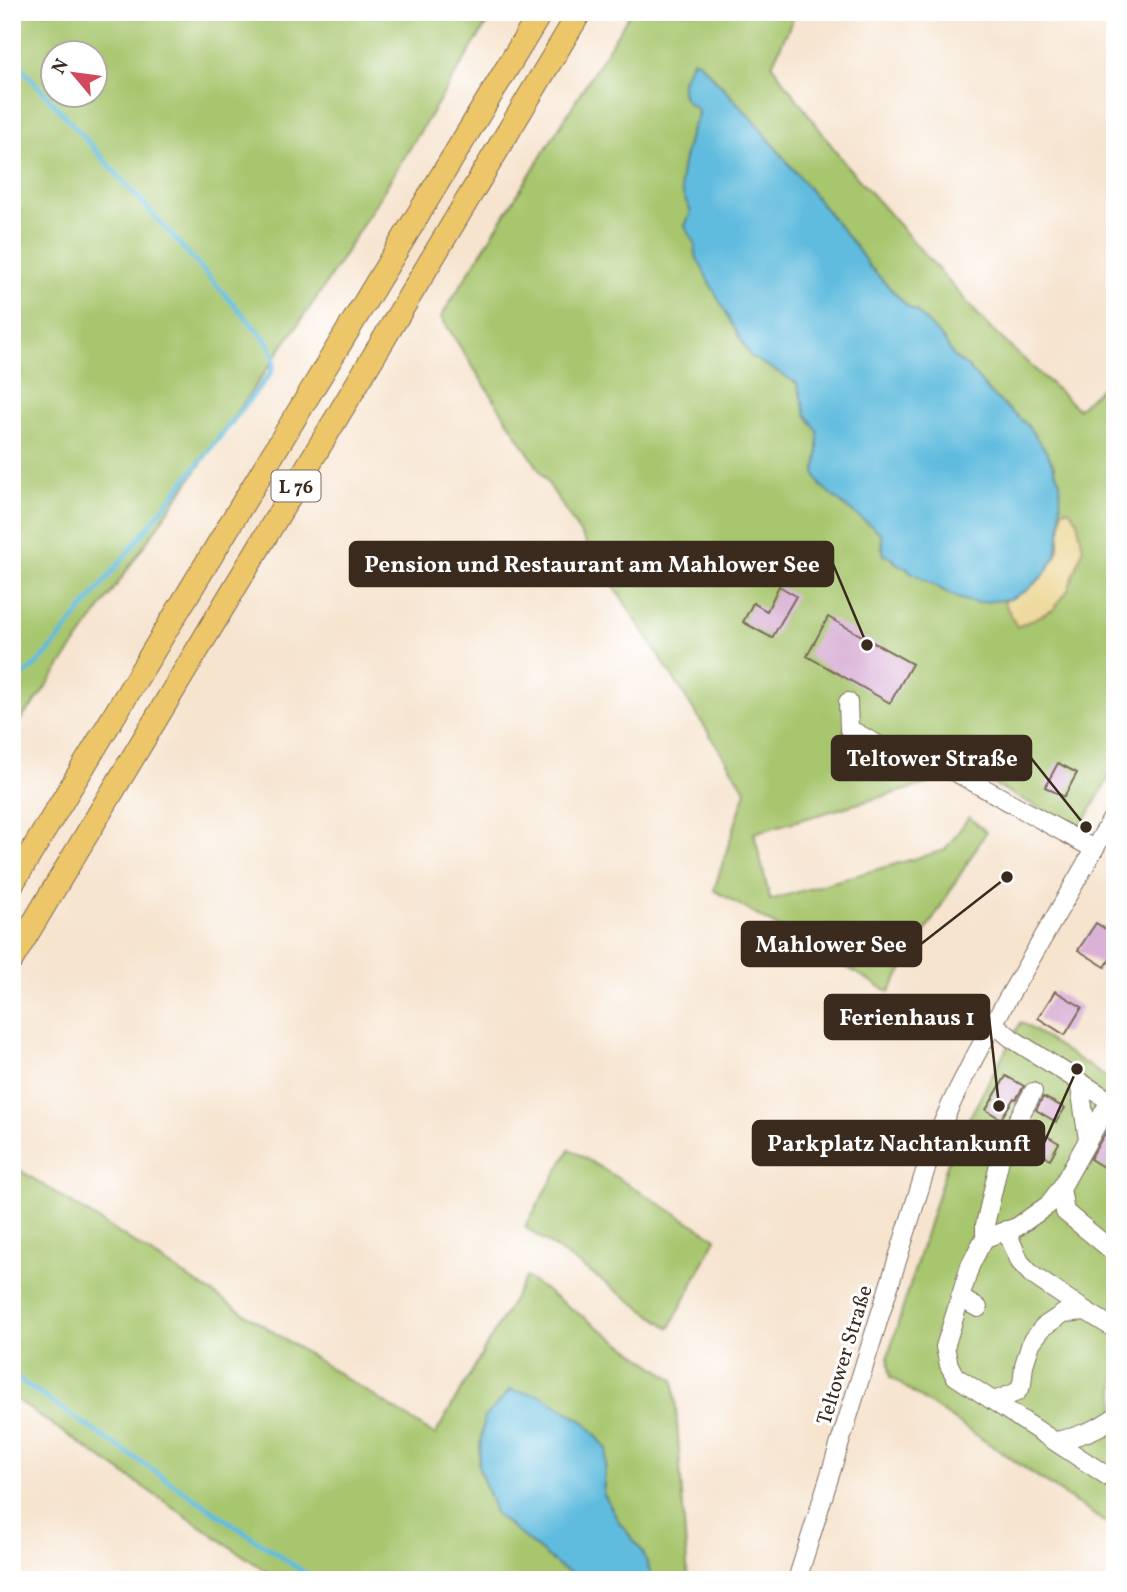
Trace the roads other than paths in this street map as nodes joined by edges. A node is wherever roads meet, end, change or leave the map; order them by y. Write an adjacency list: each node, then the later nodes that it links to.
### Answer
1 (541, 12): 6 (main road, L 76)
2 (580, 12): 7 (main road, L 76)
3 (848, 702): 5 (street)
4 (1115, 813): 5 (street, Teltower Straße)
5 (1094, 849): 8 (street, Teltower Straße)
6 (12, 884)
7 (12, 959)
8 (993, 1023): 9 (street); 24 (street, Teltower Straße)
9 (1079, 1081): 11 (street); 11 (street)
10 (1032, 1092): 14 (street)
11 (1088, 1140): 12 (street)
12 (1061, 1188): 13 (street); 15 (street)
13 (1006, 1230): 14 (street); 18 (street)
14 (985, 1238): 16 (street)
15 (1115, 1253)
16 (960, 1298): 17 (street); 20 (street)
17 (978, 1307)
18 (1086, 1311): 19 (street); 20 (street)
19 (1113, 1325)
20 (994, 1401): 22 (street)
21 (1115, 1417): 22 (street)
22 (1056, 1441): 23 (street)
23 (1115, 1481)
24 (797, 1580)

